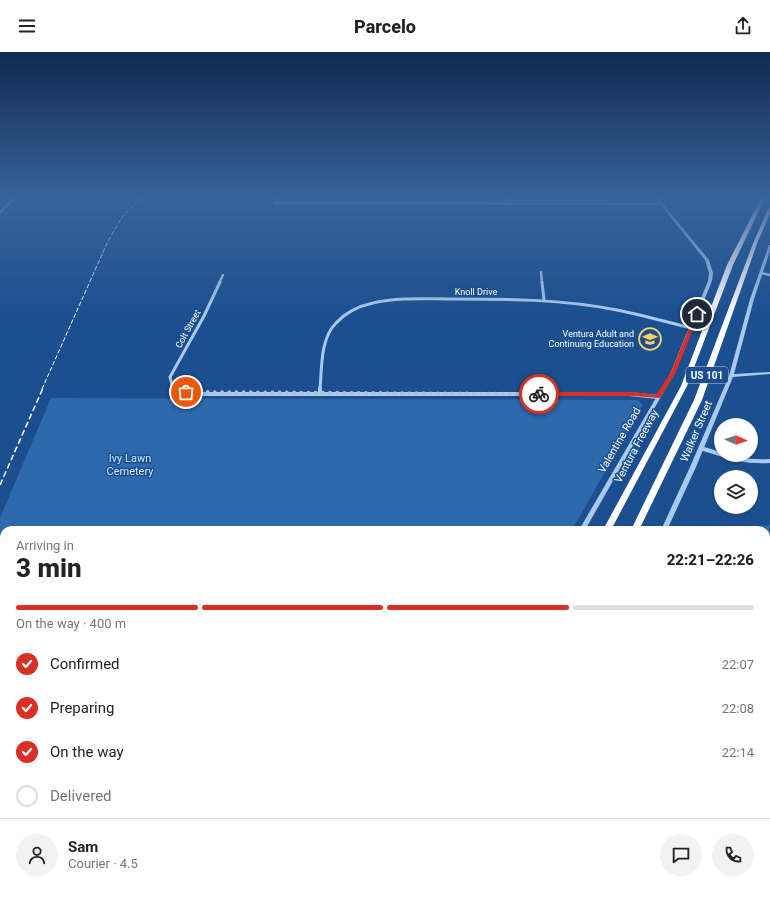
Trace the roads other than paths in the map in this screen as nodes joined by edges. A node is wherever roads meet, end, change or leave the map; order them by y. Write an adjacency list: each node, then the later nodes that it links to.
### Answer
1 (689, 237): 10 (street, Valentine Road)
2 (744, 237): 18 (highway, Ventura Freeway / US 101)
3 (758, 237): 19 (highway, US 101)
4 (770, 246): 6 (street, Walker Street)
5 (541, 272): 9 (street)
6 (761, 273): 8 (street); 12 (street, Walker Street)
7 (222, 275): 13 (street, Colt Street)
8 (770, 275)
9 (544, 300): 10 (street, Knoll Drive); 13 (street, Knoll Drive)
10 (691, 328): 14 (street, Valentine Road)
11 (770, 373): 12 (street)
12 (731, 376): 15 (street, Walker Street)
13 (320, 393): 14 (street)
14 (658, 397): 17 (street, Valentine Road)
15 (701, 448): 16 (street); 20 (street, Walker Street)
16 (770, 461)
17 (584, 526)
18 (609, 526)
19 (637, 526)
20 (666, 526)

